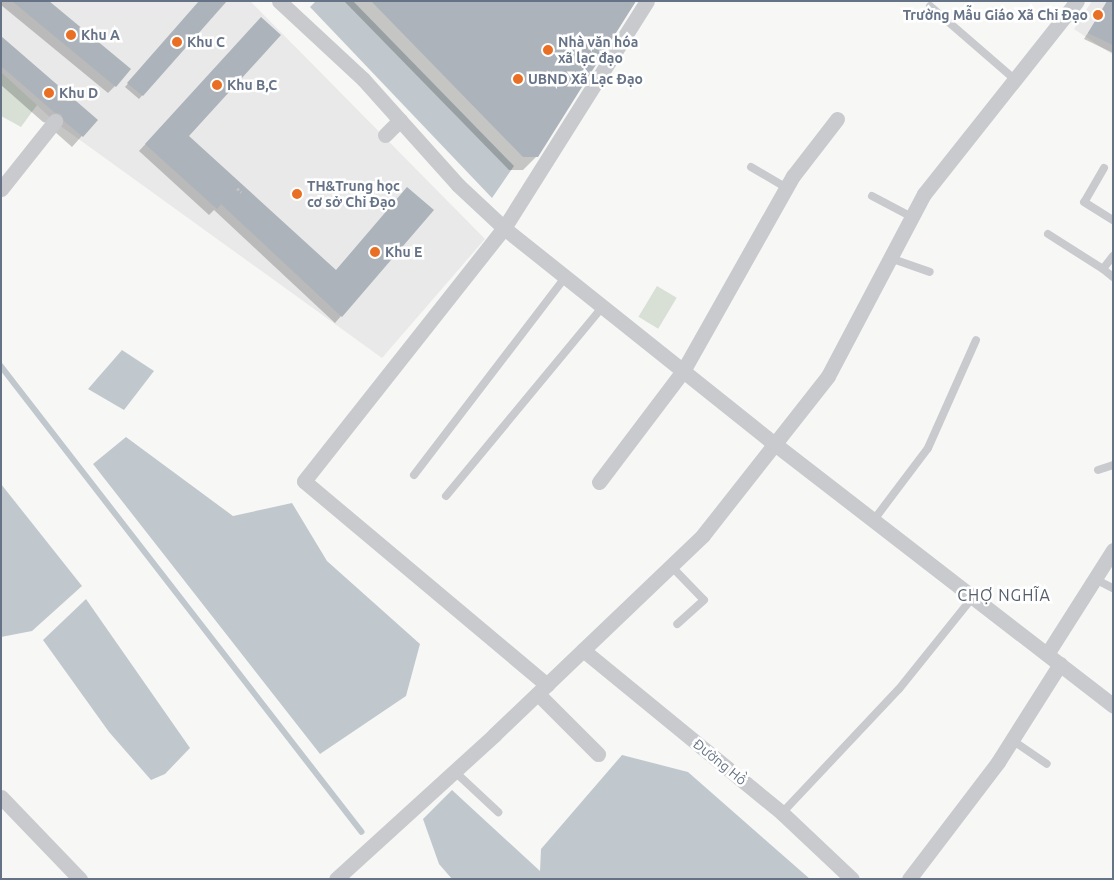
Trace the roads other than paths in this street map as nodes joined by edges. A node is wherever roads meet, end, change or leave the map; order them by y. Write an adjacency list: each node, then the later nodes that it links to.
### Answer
1 (647, 1): 17 (street)
2 (1077, 1): 5 (street)
3 (282, 2): 7 (street)
4 (930, 6): 5 (lane)
5 (1013, 78): 15 (street)
6 (837, 119): 13 (street)
7 (400, 120): 9 (street); 17 (street)
8 (55, 122): 12 (street)
9 (385, 135)
10 (751, 167): 13 (lane)
11 (1104, 168): 16 (lane)
12 (1, 188)
13 (787, 188): 27 (street)
14 (872, 196): 15 (lane)
15 (912, 217): 20 (street)
16 (1113, 220)
17 (504, 228): 23 (street); 44 (street)
18 (1048, 234): 21 (lane)
19 (1113, 256): 21 (lane)
20 (890, 258): 22 (lane); 28 (street)
21 (1103, 269): 24 (lane)
22 (930, 272)
23 (566, 276): 25 (street); 31 (lane)
24 (1113, 276)
25 (602, 306): 27 (street); 33 (lane)
26 (976, 340): 34 (lane)
27 (683, 371): 28 (street); 32 (street)
28 (776, 445): 34 (street); 36 (street)
29 (1113, 464): 30 (lane)
30 (1098, 470)
31 (414, 475)
32 (599, 482)
33 (446, 496)
34 (873, 521): 39 (street)
35 (1113, 550): 37 (street)
36 (671, 566): 40 (lane); 41 (street)
37 (1095, 578): 38 (lane); 42 (street)
38 (1113, 588)
39 (972, 596): 42 (street); 52 (lane)
40 (676, 624)
41 (583, 650): 44 (street); 52 (street, Đường Hồ)
42 (1047, 654): 43 (street)
43 (1060, 664): 45 (street); 46 (street)
44 (542, 689): 47 (street); 49 (street)
45 (1113, 704)
46 (1012, 740): 48 (lane); 56 (street)
47 (598, 754)
48 (1047, 764)
49 (454, 770): 51 (lane); 54 (street)
50 (1, 797): 53 (street)
51 (498, 812)
52 (782, 813): 55 (street, Đường Hồ)
53 (80, 879)
54 (336, 879)
55 (852, 879)
56 (909, 879)

